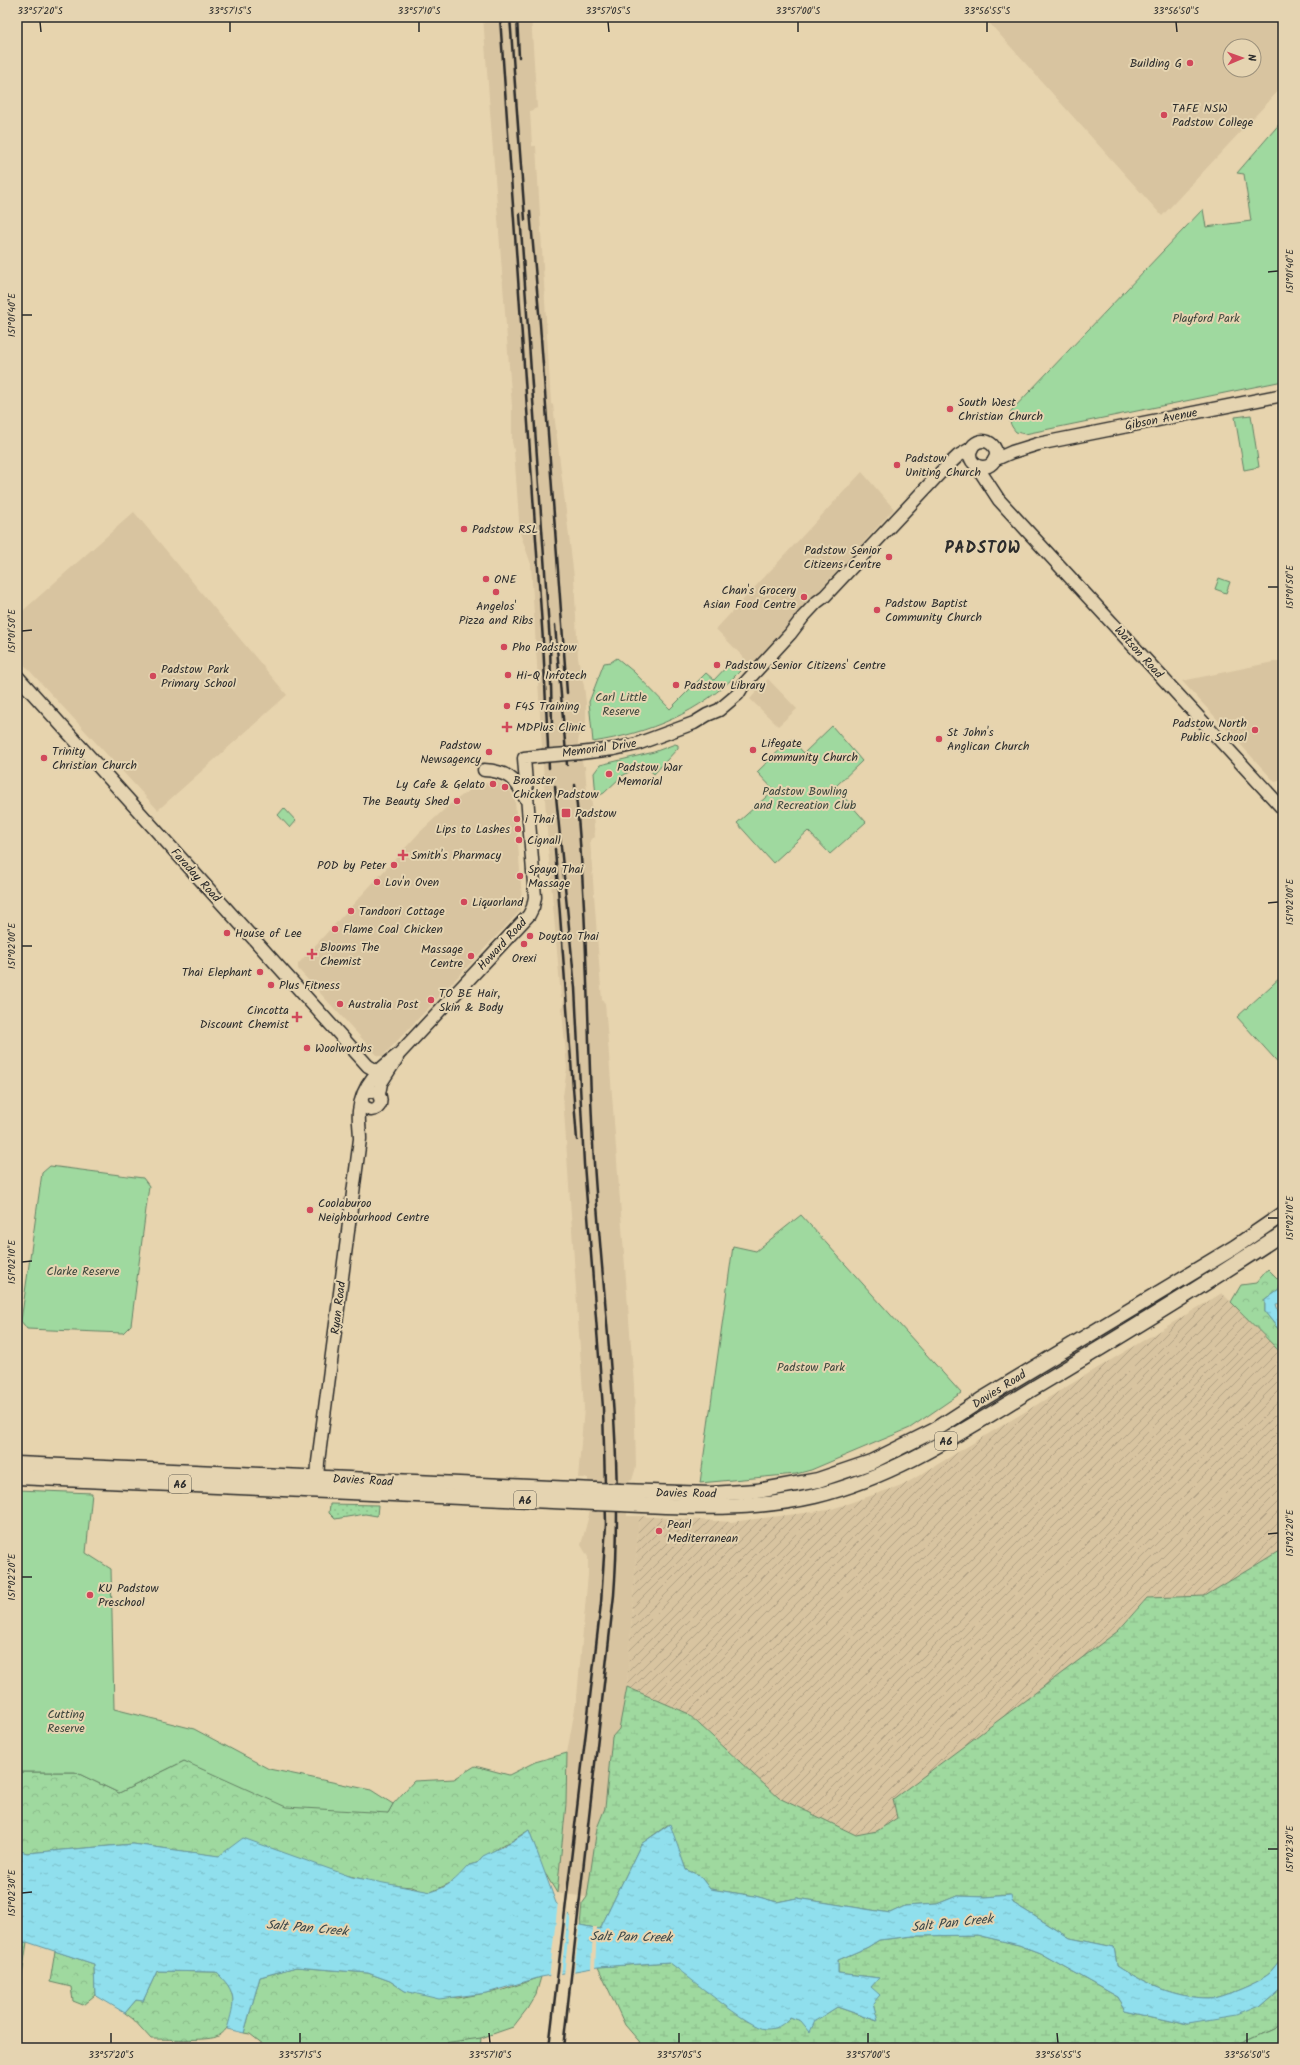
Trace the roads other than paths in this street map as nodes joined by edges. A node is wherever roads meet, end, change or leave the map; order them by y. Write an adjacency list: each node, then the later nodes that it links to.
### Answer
1 (1283, 395): 2 (main road, Gibson Avenue)
2 (1038, 444): 3 (main road, Gibson Avenue); 5 (main road, Gibson Avenue)
3 (992, 445): 4 (main road); 5 (main road)
4 (972, 448): 6 (main road); 7 (main road, Memorial Drive)
5 (992, 463): 6 (main road); 8 (main road, Watson Road)
6 (975, 464): 7 (main road); 8 (main road, Watson Road)
7 (944, 468): 10 (main road, Memorial Drive, bridge)
8 (995, 495): 13 (main road, Watson Road)
9 (17, 676): 15 (main road, Faraday Road)
10 (524, 758): 12 (main road, Howard Road)
11 (484, 770): 12 (main road)
12 (528, 805): 14 (main road, Howard Road)
13 (1283, 809)
14 (399, 1054): 15 (main road, Howard Road); 16 (main road, Howard Road)
15 (377, 1071): 17 (main road, Howard Road)
16 (379, 1094): 17 (main road); 18 (main road)
17 (363, 1098): 18 (main road); 19 (main road, Ryan Road)
18 (372, 1110): 19 (main road, Ryan Road)
19 (360, 1139): 26 (main road, Ryan Road)
20 (1283, 1214): 23 (highway, Davies Road / A6)
21 (1283, 1233): 22 (highway, Davies Road / A6)
22 (1063, 1371): 23 (highway); 29 (highway, Davies Road / A6)
23 (981, 1400): 29 (highway, Davies Road / A6)
24 (17, 1464): 26 (highway, Davies Road / A6)
25 (17, 1477): 26 (highway, Davies Road / A6)
26 (317, 1484): 27 (highway, Davies Road / A6); 30 (highway, Davies Road / A6)
27 (475, 1484): 28 (highway, Davies Road / A6); 30 (highway)
28 (595, 1496): 29 (highway, Davies Road / A6, bridge); 30 (highway, Davies Road / A6)
29 (620, 1497)
30 (492, 1498)

